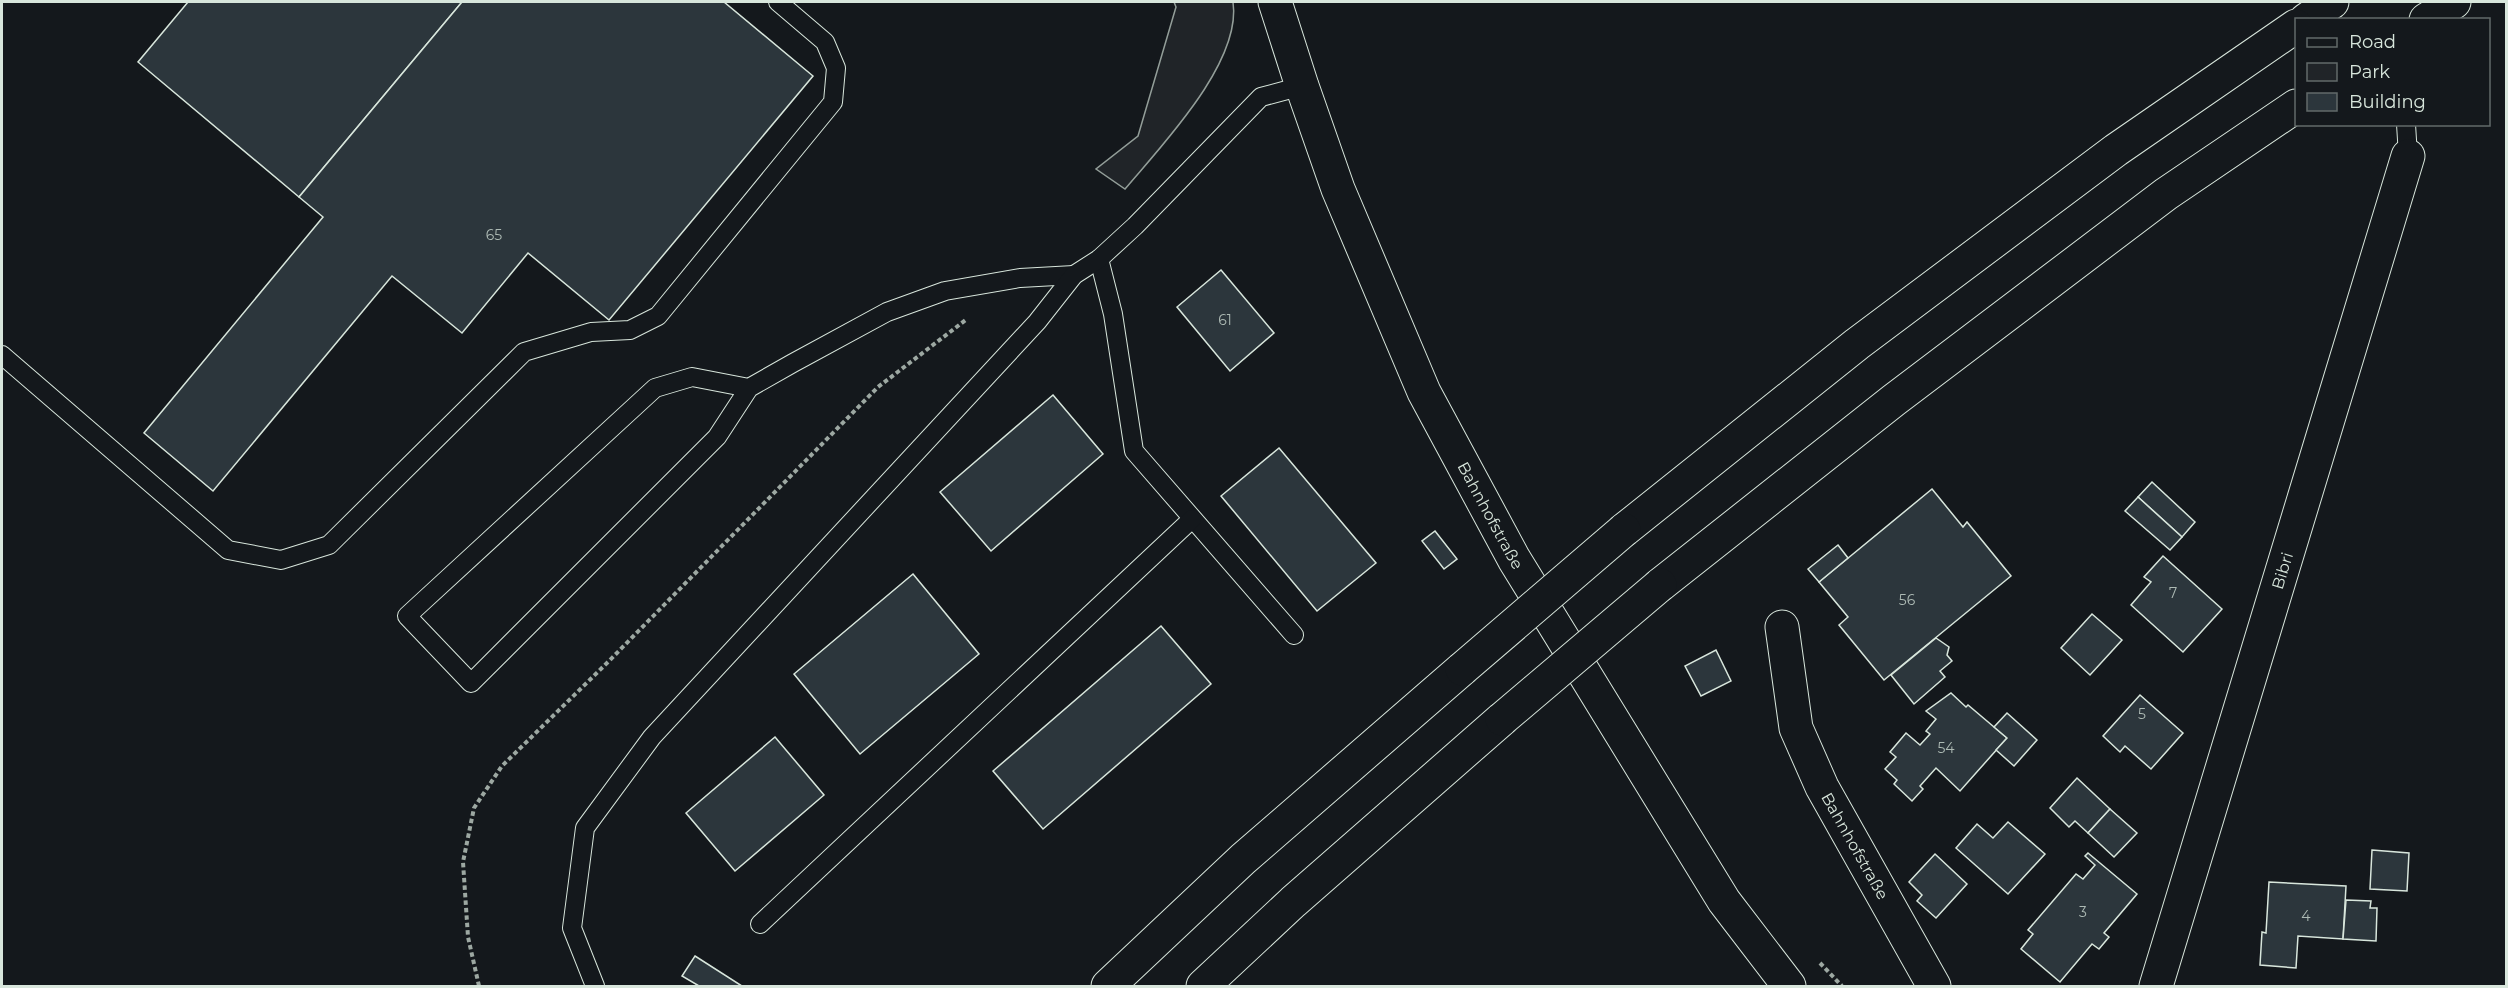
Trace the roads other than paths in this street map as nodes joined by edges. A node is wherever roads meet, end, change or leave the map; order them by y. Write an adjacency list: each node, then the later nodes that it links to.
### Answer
1 (778, 2): 13 (lane)
2 (1275, 2): 8 (main road, Bahnhofstraße)
3 (2332, 2): 5 (main road)
4 (2454, 2): 6 (main road)
5 (2309, 18)
6 (2429, 18)
7 (2295, 27): 20 (main road, bridge)
8 (1302, 86): 11 (lane); 22 (main road, Bahnhofstraße)
9 (2295, 107): 21 (main road, bridge)
10 (2407, 140): 24 (main road, Bibri)
11 (1099, 259): 12 (lane); 15 (lane)
12 (1074, 275): 14 (lane); 19 (lane)
13 (2, 354)
14 (749, 388): 14 (lane)
15 (1192, 519): 17 (lane); 18 (lane)
16 (1782, 627): 23 (main road, Bahnhofstraße)
17 (1294, 635)
18 (760, 924)
19 (595, 987)
20 (1108, 987)
21 (1203, 987)
22 (1788, 987)
23 (1934, 987)
24 (2156, 987)

